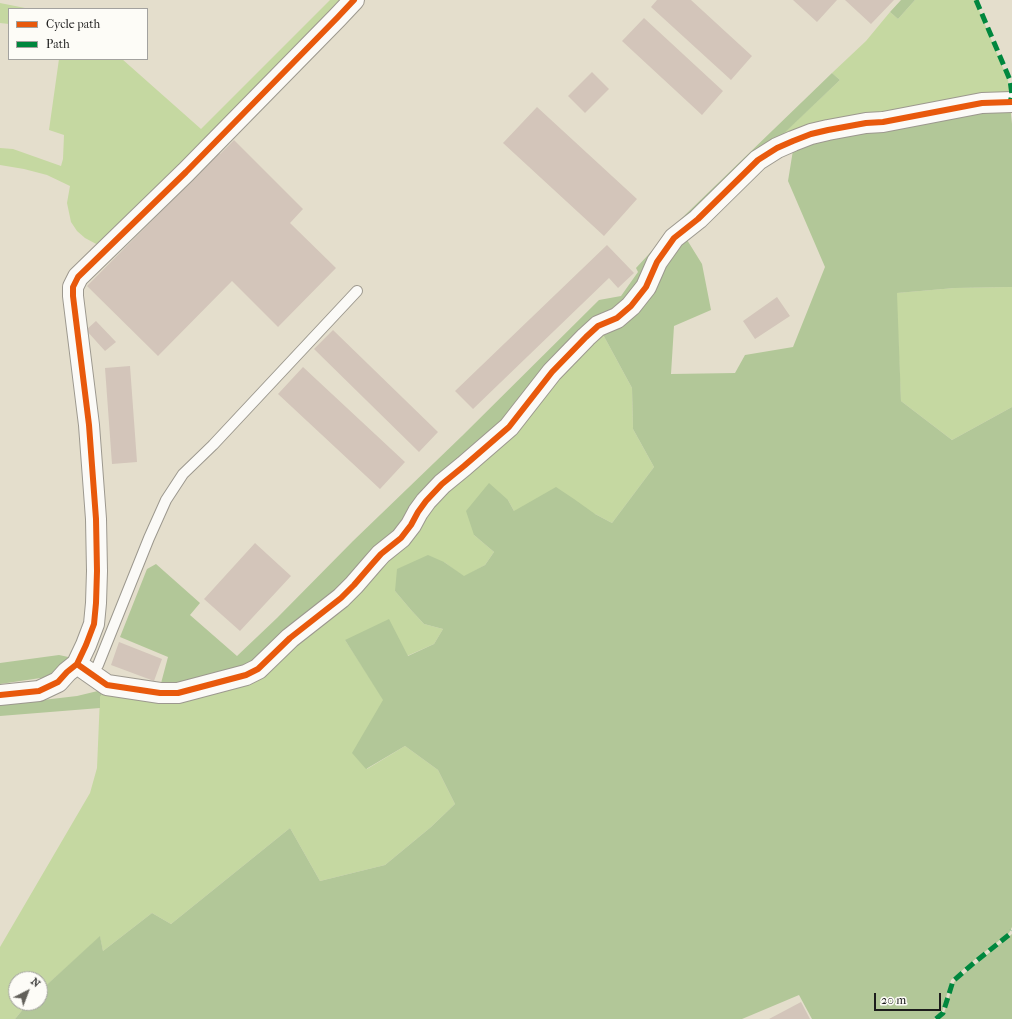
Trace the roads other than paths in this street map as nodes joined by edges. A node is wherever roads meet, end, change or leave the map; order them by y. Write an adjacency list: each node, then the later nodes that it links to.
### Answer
1 (354, 0): 4 (street)
2 (1012, 102): 4 (street)
3 (357, 291): 4 (lane)
4 (84, 669): 5 (street)
5 (0, 695)

